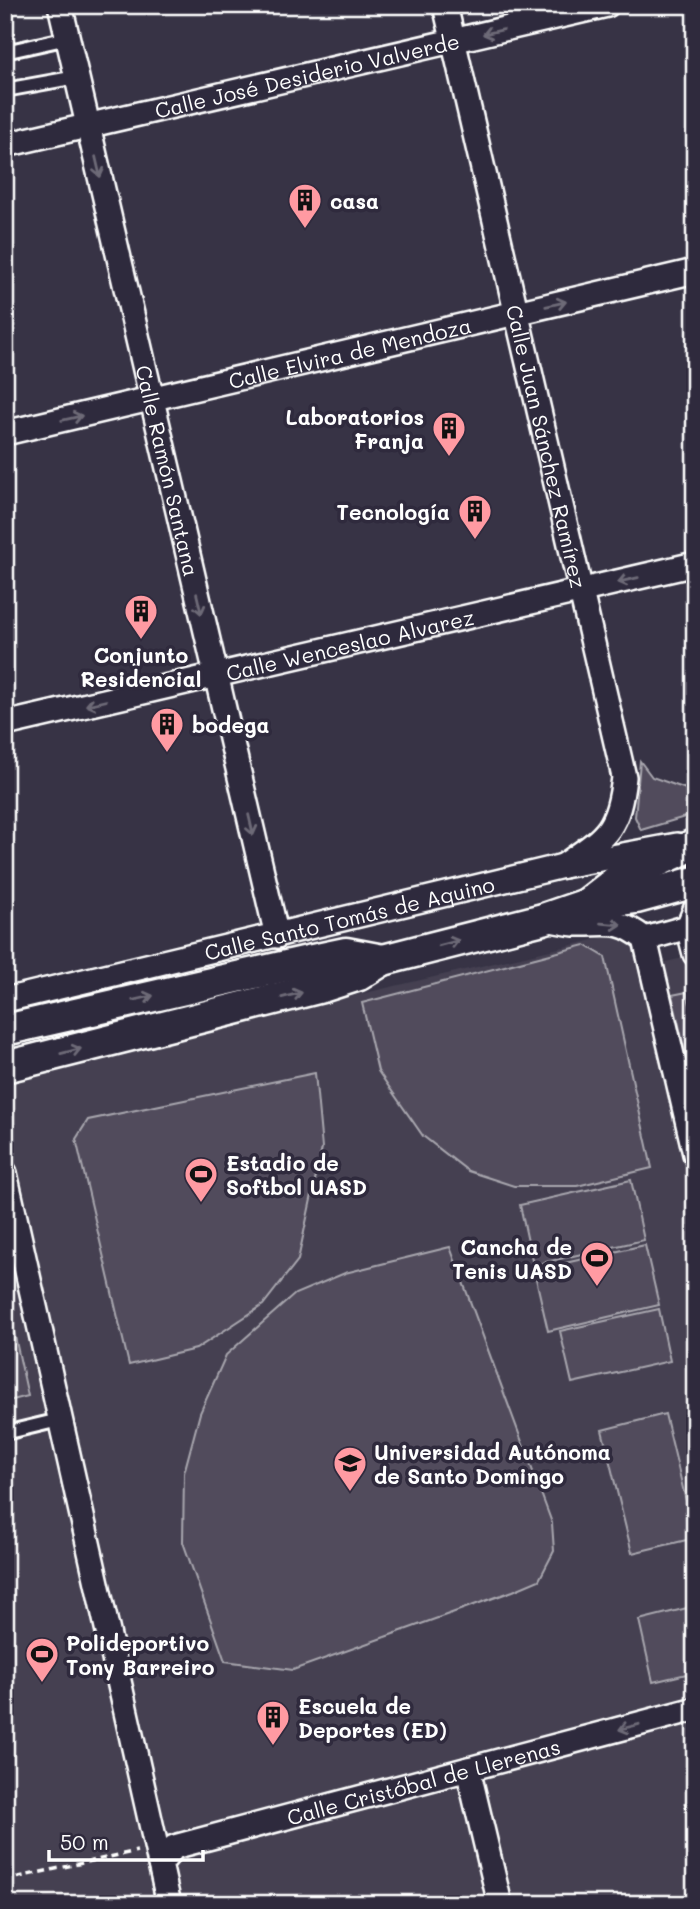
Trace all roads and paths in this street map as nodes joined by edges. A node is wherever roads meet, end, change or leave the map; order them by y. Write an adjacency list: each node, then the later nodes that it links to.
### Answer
1 (60, 5): 4 (street, Calle Ramón Santana)
2 (445, 5): 5 (street, Calle Juan Sánchez Ramírez)
3 (607, 5): 5 (street, Calle José Desiderio Valverde, one-way to 5)
4 (68, 38): 6 (lane); 7 (street, Calle Ramón Santana)
5 (453, 41): 9 (street, Calle José Desiderio Valverde); 12 (street, Calle Juan Sánchez Ramírez)
6 (5, 52)
7 (77, 77): 8 (lane); 9 (street, Calle Ramón Santana)
8 (5, 90)
9 (88, 126): 10 (street, Calle José Desiderio Valverde); 13 (street, Calle Ramón Santana, one-way to 13)
10 (5, 145)
11 (695, 271): 12 (street, Calle Elvira de Mendoza, one-way to 11)
12 (518, 313): 13 (street, Calle Elvira de Mendoza); 16 (street, Calle Juan Sánchez Ramírez)
13 (152, 399): 14 (street, Calle Elvira de Mendoza, one-way to 13); 17 (street, Calle Ramón Santana, one-way to 17)
14 (5, 433)
15 (695, 564): 16 (street, Calle Wenceslao Alvarez, one-way to 16)
16 (581, 590): 17 (street, Calle Wenceslao Alvarez); 20 (street, Calle Juan Sánchez Ramírez)
17 (216, 675): 18 (street, Calle Wenceslao Alvarez, one-way to 18); 25 (street, Calle Ramón Santana, one-way to 25)
18 (5, 724)
19 (695, 842): 20 (street, Calle Santo Tomás de Aquino); 22 (street, Calle Santo Tomás de Aquino)
20 (563, 866): 25 (street, Calle Santo Tomás de Aquino)
21 (695, 881): 22 (street, Calle Santo Tomás de Aquino)
22 (584, 905): 24 (street, Calle Santo Tomás de Aquino)
23 (691, 918): 26 (street); 27 (street)
24 (543, 919): 26 (street, one-way to 26); 28 (street, Calle Santo Tomás de Aquino, one-way to 24)
25 (277, 936): 29 (street, Calle Santo Tomás de Aquino)
26 (645, 939): 32 (street)
27 (695, 954)
28 (383, 960): 30 (street, one-way to 28); 31 (street, Calle Santo Tomás de Aquino, one-way to 28)
29 (5, 1000)
30 (5, 1030)
31 (5, 1067)
32 (695, 1154)
33 (5, 1173): 34 (street)
34 (59, 1420): 35 (lane); 40 (street)
35 (5, 1433)
36 (695, 1709): 37 (street, Calle Cristóbal de Llerenas, one-way to 37)
37 (468, 1769): 40 (street, Calle Cristóbal de Llerenas); 43 (street)
38 (685, 1802): 39 (path)
39 (687, 1808)
40 (158, 1856): 41 (path); 42 (street)
41 (5, 1880)
42 (169, 1904)
43 (500, 1904)

